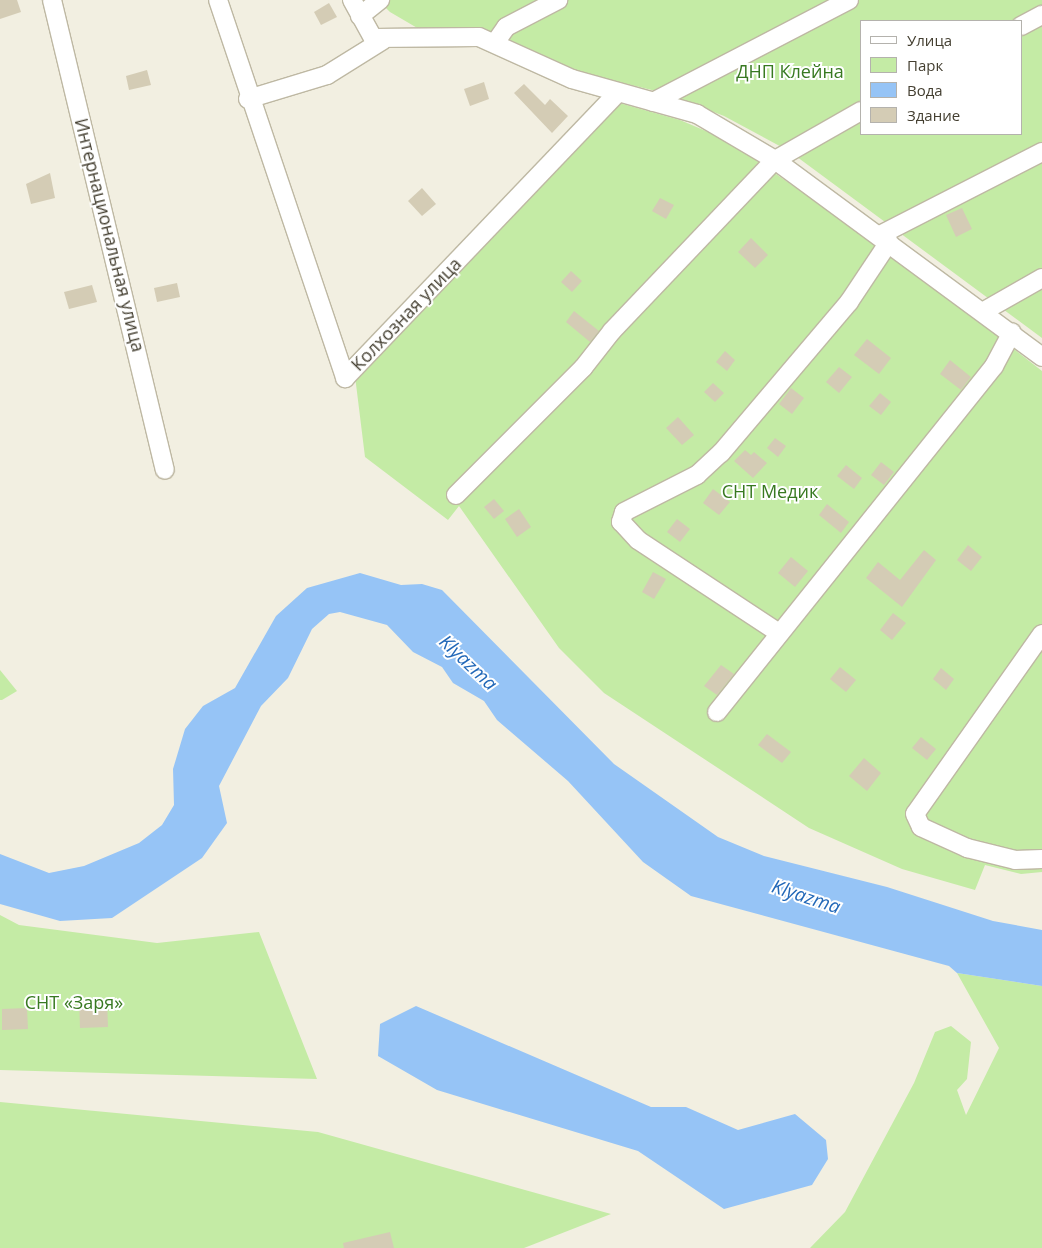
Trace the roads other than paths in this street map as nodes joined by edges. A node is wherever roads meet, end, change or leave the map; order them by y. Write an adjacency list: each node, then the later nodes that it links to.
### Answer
1 (52, 0): 22 (street, Интернациональная улица)
2 (218, 0): 12 (street, Колхозная улица)
3 (380, 0): 6 (street)
4 (558, 0): 10 (street)
5 (849, 0): 13 (street)
6 (356, 8): 9 (street)
7 (1042, 15): 8 (street)
8 (1022, 25)
9 (382, 40): 10 (street); 12 (street)
10 (495, 43): 11 (street)
11 (618, 92): 12 (street, Колхозная улица); 13 (street)
12 (248, 99)
13 (653, 102): 16 (street)
14 (860, 112): 16 (street)
15 (1042, 152): 17 (street)
16 (775, 160): 17 (street); 23 (street)
17 (885, 239): 19 (street); 24 (street)
18 (1042, 278): 19 (street)
19 (984, 311): 20 (street)
20 (1012, 332): 21 (street); 24 (street)
21 (1042, 357)
22 (165, 470)
23 (456, 495)
24 (779, 633): 26 (street)
25 (1042, 634): 27 (street)
26 (717, 712)
27 (1042, 859)

